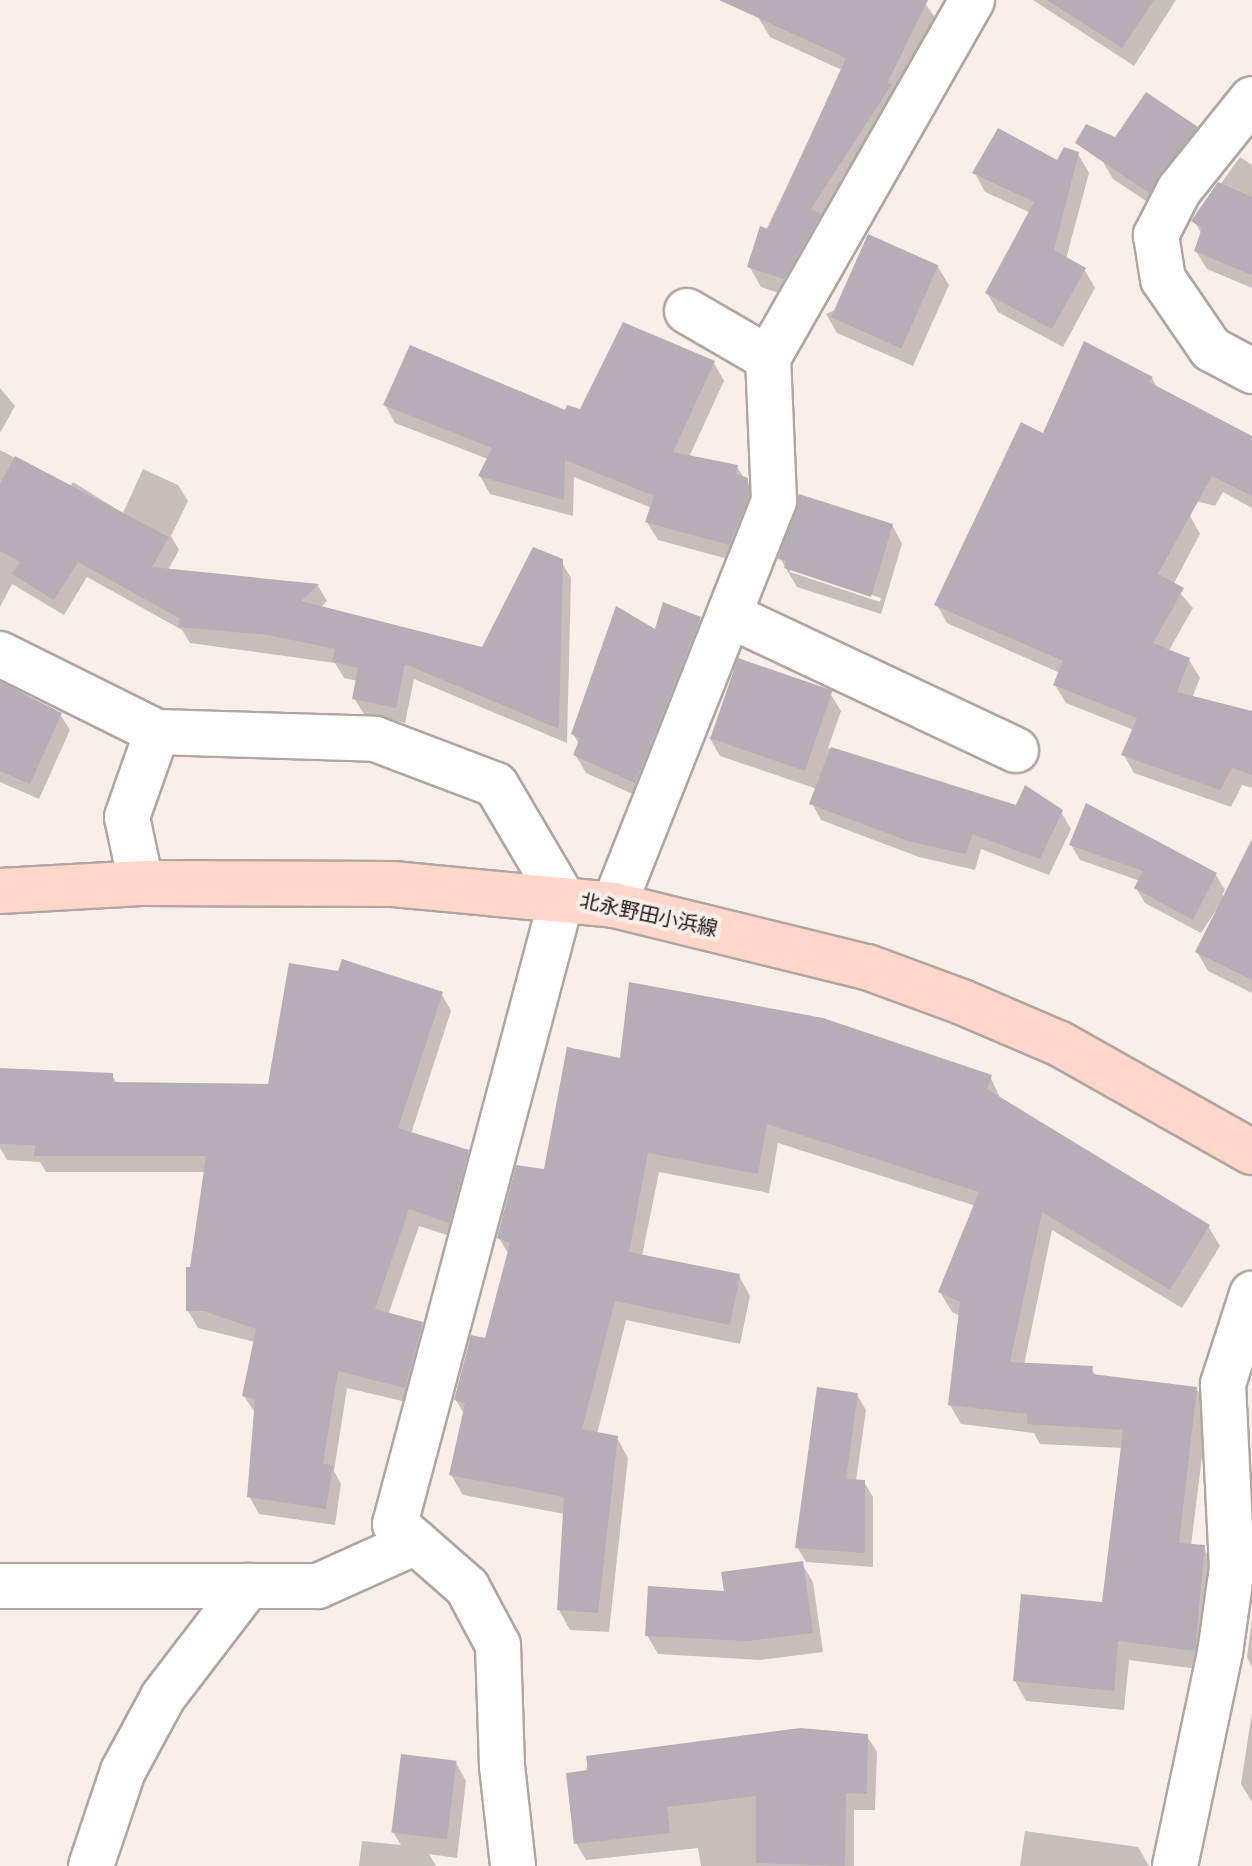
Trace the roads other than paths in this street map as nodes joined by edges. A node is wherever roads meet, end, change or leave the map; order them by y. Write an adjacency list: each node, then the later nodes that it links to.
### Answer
1 (972, 0): 4 (street)
2 (1252, 99): 5 (street)
3 (687, 311): 4 (street)
4 (768, 358): 6 (street)
5 (1252, 371)
6 (731, 616): 9 (street); 13 (street)
7 (0, 654): 8 (street)
8 (157, 732): 10 (street); 12 (street)
9 (1016, 750)
10 (141, 883): 11 (main road, 北永野田小浜線); 12 (main road, 北永野田小浜線)
11 (0, 891)
12 (562, 897): 13 (main road, 北永野田小浜線); 16 (street)
13 (614, 905): 14 (main road, 北永野田小浜線)
14 (1252, 1152)
15 (1252, 1294): 21 (street)
16 (416, 1542): 18 (street); 20 (street)
17 (0, 1586): 18 (street)
18 (248, 1586): 19 (street)
19 (91, 1866)
20 (513, 1866)
21 (1175, 1866)

